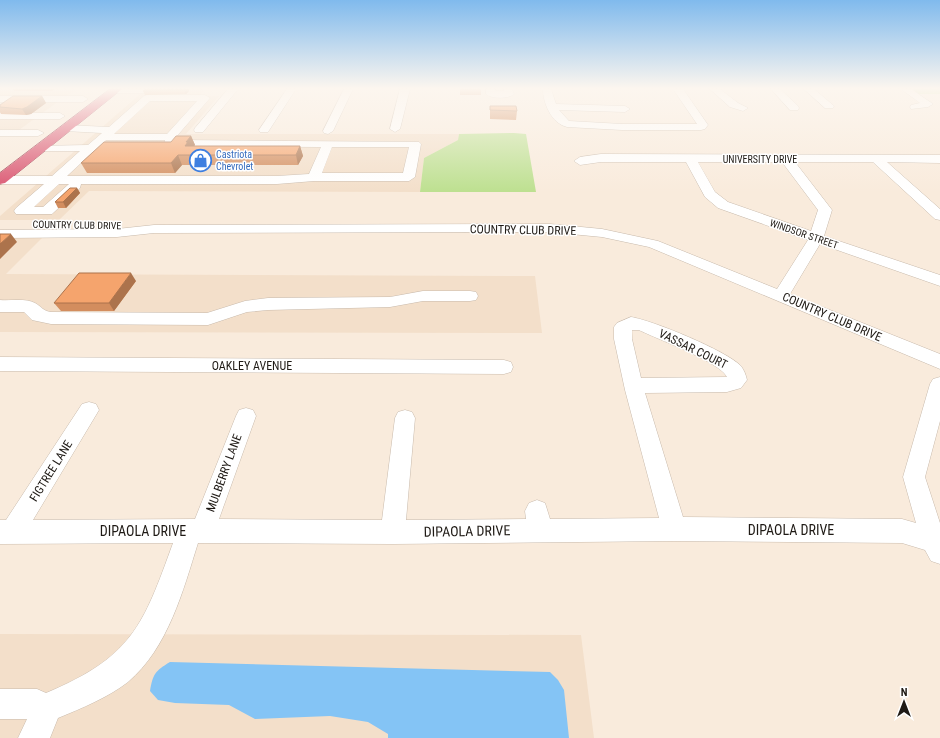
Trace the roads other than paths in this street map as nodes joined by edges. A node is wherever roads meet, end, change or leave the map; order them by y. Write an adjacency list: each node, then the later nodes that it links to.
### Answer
1 (21, 123): 13 (street)
2 (60, 123): 19 (highway)
3 (62, 123): 24 (highway)
4 (69, 123): 20 (street)
5 (119, 123): 20 (street)
6 (184, 123): 21 (street)
7 (204, 123): 15 (street)
8 (268, 123): 16 (street)
9 (332, 123): 17 (street)
10 (396, 123): 14 (street)
11 (567, 123): 12 (street)
12 (702, 123)
13 (0, 129)
14 (395, 129)
15 (199, 130)
16 (264, 130)
17 (328, 131)
18 (0, 133): 19 (street)
19 (38, 133): 23 (highway); 32 (highway)
20 (108, 133): 21 (street); 25 (street)
21 (171, 140): 22 (street); 25 (street)
22 (328, 143): 31 (street); 31 (street)
23 (19, 147)
24 (40, 148): 25 (street); 32 (highway)
25 (91, 148): 33 (street)
26 (690, 159): 27 (street, UNIVERSITY DRIVE); 30 (street, UNIVERSITY DRIVE); 39 (street, WINDSOR STREET)
27 (786, 159): 28 (street, UNIVERSITY DRIVE); 39 (street)
28 (876, 159): 29 (street, UNIVERSITY DRIVE); 35 (street)
29 (940, 159)
30 (580, 161)
31 (314, 177): 34 (street)
32 (0, 180): 33 (street)
33 (56, 180): 34 (street); 34 (street)
34 (80, 180)
35 (940, 216)
36 (0, 224): 37 (street, COUNTRY CLUB DRIVE)
37 (23, 229): 38 (street, COUNTRY CLUB DRIVE); 42 (street, COUNTRY CLUB DRIVE)
38 (0, 234)
39 (816, 239): 40 (street, WINDSOR STREET); 42 (street)
40 (940, 281)
41 (470, 296): 43 (street)
42 (780, 296): 44 (street, COUNTRY CLUB DRIVE)
43 (0, 306)
44 (940, 362)
45 (0, 364): 46 (street, OAKLEY AVENUE)
46 (504, 367)
47 (940, 384): 56 (street)
48 (634, 386): 48 (street, VASSAR COURT); 52 (street, VASSAR COURT)
49 (89, 410): 54 (street, FIGTREE LANE)
50 (246, 416): 53 (street, MULBERRY LANE)
51 (405, 418): 55 (street)
52 (674, 529): 55 (street, DIPAOLA DRIVE); 56 (street, DIPAOLA DRIVE)
53 (196, 531): 54 (street, DIPAOLA DRIVE); 55 (street, DIPAOLA DRIVE); 58 (street, MULBERRY LANE)
54 (6, 532)
55 (393, 532)
56 (936, 546)
57 (0, 704): 58 (street)
58 (44, 709): 59 (street)
59 (34, 738)

